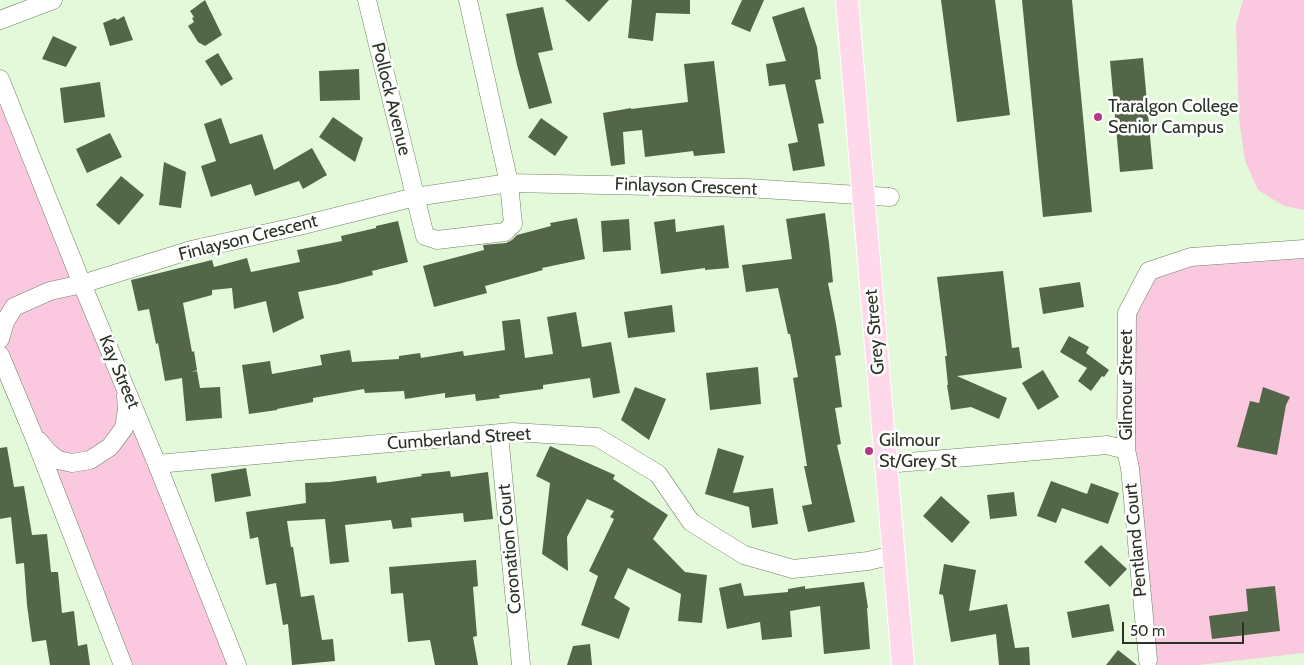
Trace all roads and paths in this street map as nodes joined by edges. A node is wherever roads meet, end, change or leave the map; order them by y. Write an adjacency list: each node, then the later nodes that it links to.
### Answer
1 (53, 0): 5 (street)
2 (367, 0): 9 (street, Pollock Avenue)
3 (468, 0): 7 (street)
4 (847, 0): 8 (main road, Grey Street)
5 (0, 20)
6 (0, 78): 12 (street, Kay Street)
7 (509, 183): 8 (street, Finlayson Crescent); 9 (street, Finlayson Crescent); 9 (street)
8 (863, 196): 10 (street, Finlayson Crescent); 21 (main road, Grey Street)
9 (415, 197): 12 (street, Finlayson Crescent)
10 (890, 197)
11 (1304, 249): 19 (street, Gilmour Street)
12 (82, 284): 13 (street, Finlayson Crescent); 15 (street, Kay Street)
13 (0, 340)
14 (0, 355): 16 (street)
15 (125, 386): 17 (street); 20 (street, Kay Street)
16 (8, 393): 17 (street)
17 (33, 434): 24 (street)
18 (499, 434): 20 (street, Cumberland Street); 22 (street, Cumberland Street); 26 (street, Coronation Court)
19 (1126, 450): 21 (street, Gilmour Street); 23 (street, Pentland Court)
20 (157, 464): 25 (street, Kay Street)
21 (886, 464): 22 (main road, Grey Street)
22 (894, 555): 27 (main road, Grey Street)
23 (1148, 660)
24 (123, 665)
25 (237, 665)
26 (521, 665)
27 (903, 665)

